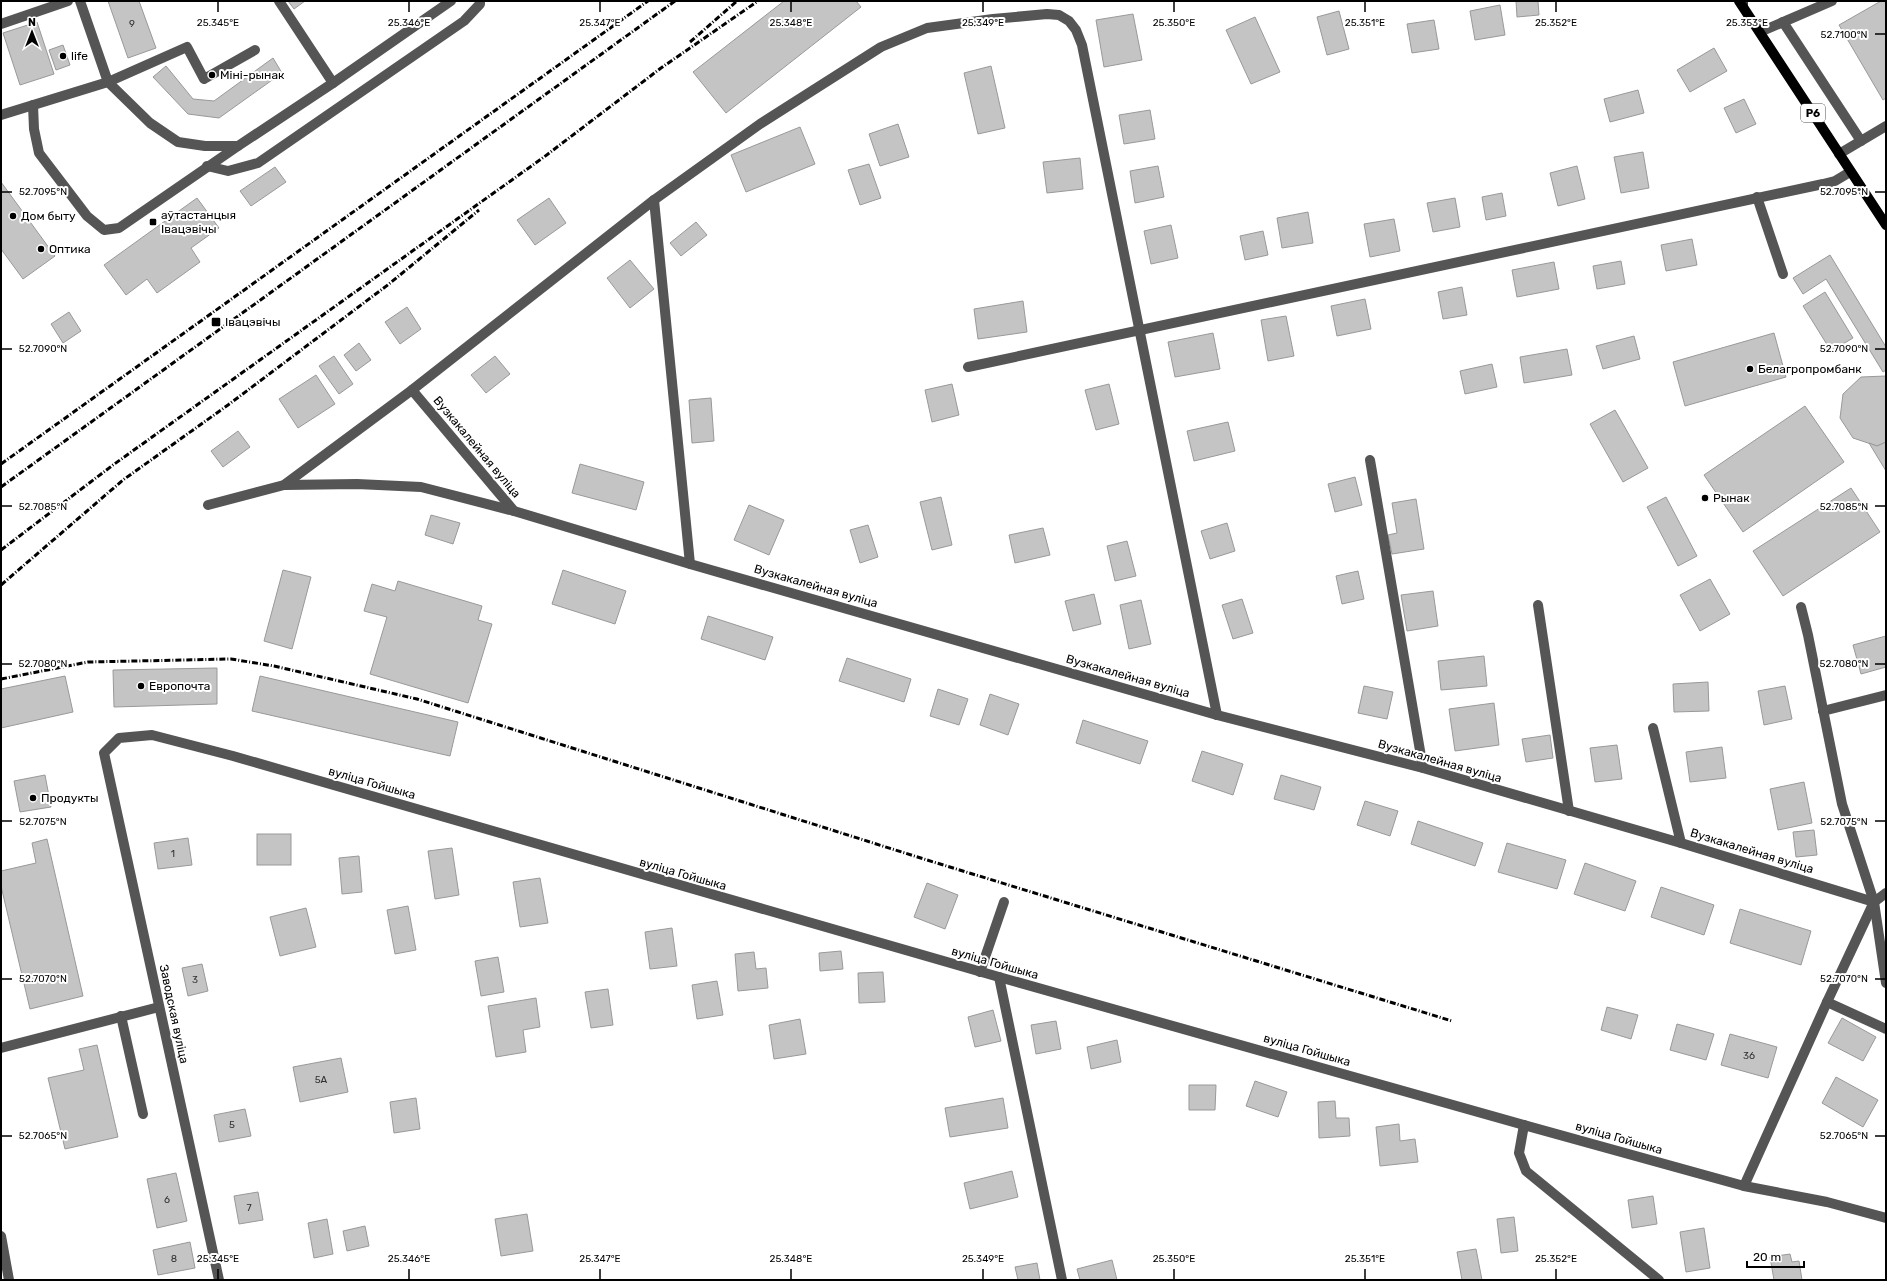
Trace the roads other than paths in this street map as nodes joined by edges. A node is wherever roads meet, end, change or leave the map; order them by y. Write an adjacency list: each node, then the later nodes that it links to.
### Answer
1 (68, 1): 9 (street)
2 (80, 1): 12 (street)
3 (279, 1): 13 (street)
4 (450, 1): 13 (street)
5 (480, 1): 20 (street)
6 (1739, 1): 10 (main road, Р6)
7 (1832, 1): 8 (street)
8 (1783, 22): 10 (street); 17 (street)
9 (1, 24)
10 (1760, 32): 19 (main road, Р6)
11 (255, 50): 12 (street)
12 (108, 82): 14 (street); 18 (street)
13 (333, 83): 18 (street)
14 (33, 105): 15 (street); 20 (street)
15 (1, 114)
16 (1886, 126): 17 (street)
17 (1862, 141): 19 (street)
18 (238, 146): 20 (street)
19 (1839, 154): 21 (main road, Р6)
20 (207, 166)
21 (1850, 172): 22 (street); 24 (main road, Р6)
22 (1757, 198): 25 (street); 26 (street)
23 (654, 200): 26 (street); 28 (street); 33 (street)
24 (1886, 225)
25 (1782, 274)
26 (1140, 330): 27 (street); 38 (street)
27 (968, 368)
28 (412, 390): 30 (street); 32 (street, Вузкакалейная вуліца)
29 (1370, 460): 41 (street)
30 (284, 485): 31 (street); 32 (street)
31 (208, 505)
32 (514, 511): 33 (street, Вузкакалейная вуліца)
33 (690, 564): 38 (street, Вузкакалейная вуліца)
34 (1538, 605): 42 (street)
35 (1801, 607): 37 (street)
36 (1886, 695): 37 (street)
37 (1823, 711): 46 (street)
38 (1216, 715): 41 (street, Вузкакалейная вуліца)
39 (1653, 728): 43 (street)
40 (104, 753): 47 (street, вуліца Гойшыка); 51 (street, Заводская вуліца)
41 (1423, 768): 42 (street, Вузкакалейная вуліца)
42 (1569, 811): 43 (street, Вузкакалейная вуліца)
43 (1681, 842): 46 (street, Вузкакалейная вуліца)
44 (1886, 893): 46 (street)
45 (1004, 902): 47 (street)
46 (1874, 902): 49 (street); 50 (street)
47 (980, 972): 48 (street, вуліца Гойшыка)
48 (999, 977): 56 (street, вуліца Гойшыка); 62 (street)
49 (1886, 983)
50 (1827, 1002): 53 (street); 57 (street)
51 (159, 1007): 52 (street); 61 (street, Заводская вуліца)
52 (121, 1016): 54 (street); 55 (street)
53 (1886, 1029)
54 (1, 1048)
55 (143, 1114)
56 (1524, 1125): 57 (street, вуліца Гойшыка); 63 (street)
57 (1744, 1186): 58 (street, вуліца Гойшыка)
58 (1886, 1218)
59 (1, 1236): 60 (street)
60 (9, 1280)
61 (219, 1280)
62 (1062, 1280)
63 (1659, 1280)

